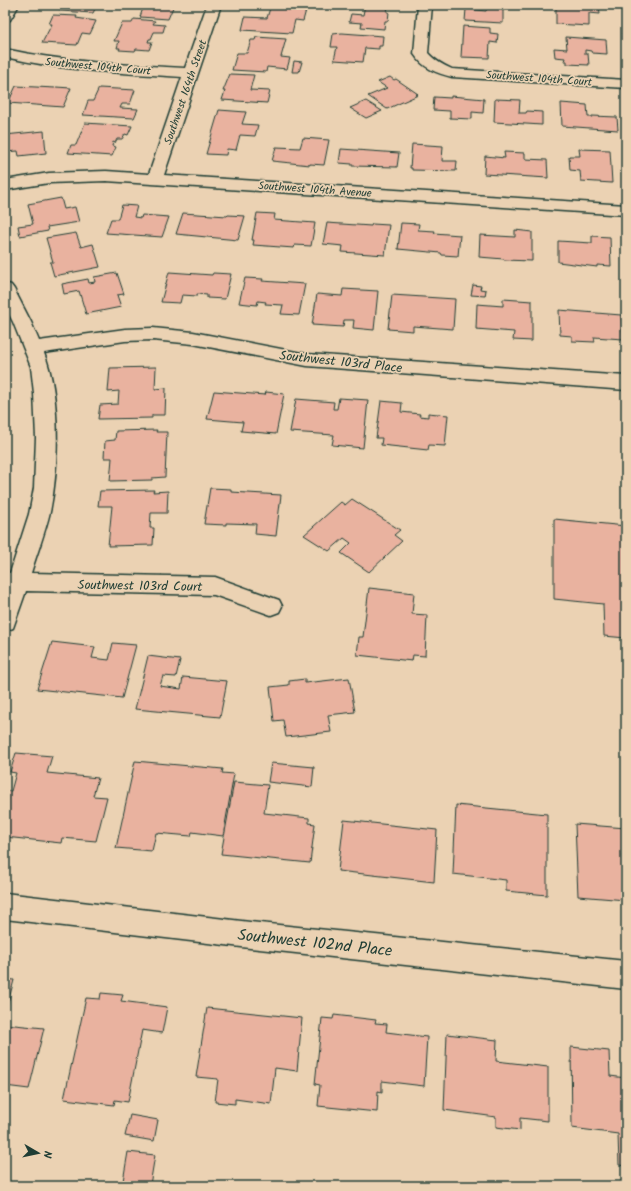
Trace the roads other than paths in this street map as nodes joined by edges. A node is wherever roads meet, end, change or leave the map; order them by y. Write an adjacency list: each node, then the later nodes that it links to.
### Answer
1 (12, 5): 4 (street)
2 (214, 5): 6 (street, Southwest 164th Street)
3 (426, 5): 7 (street, Southwest 104th Court)
4 (5, 17)
5 (5, 53): 6 (street, Southwest 104th Court)
6 (191, 73): 8 (street, Southwest 164th Street)
7 (626, 84)
8 (155, 178): 9 (street, Southwest 104th Avenue); 10 (street, Southwest 104th Avenue)
9 (5, 185)
10 (626, 210)
11 (5, 289): 12 (street)
12 (33, 348): 13 (street, Southwest 103rd Place); 14 (street)
13 (626, 383)
14 (12, 581): 15 (street, Southwest 103rd Court); 16 (street)
15 (271, 606)
16 (5, 622)
17 (5, 906): 18 (street, Southwest 102nd Place)
18 (626, 975)

